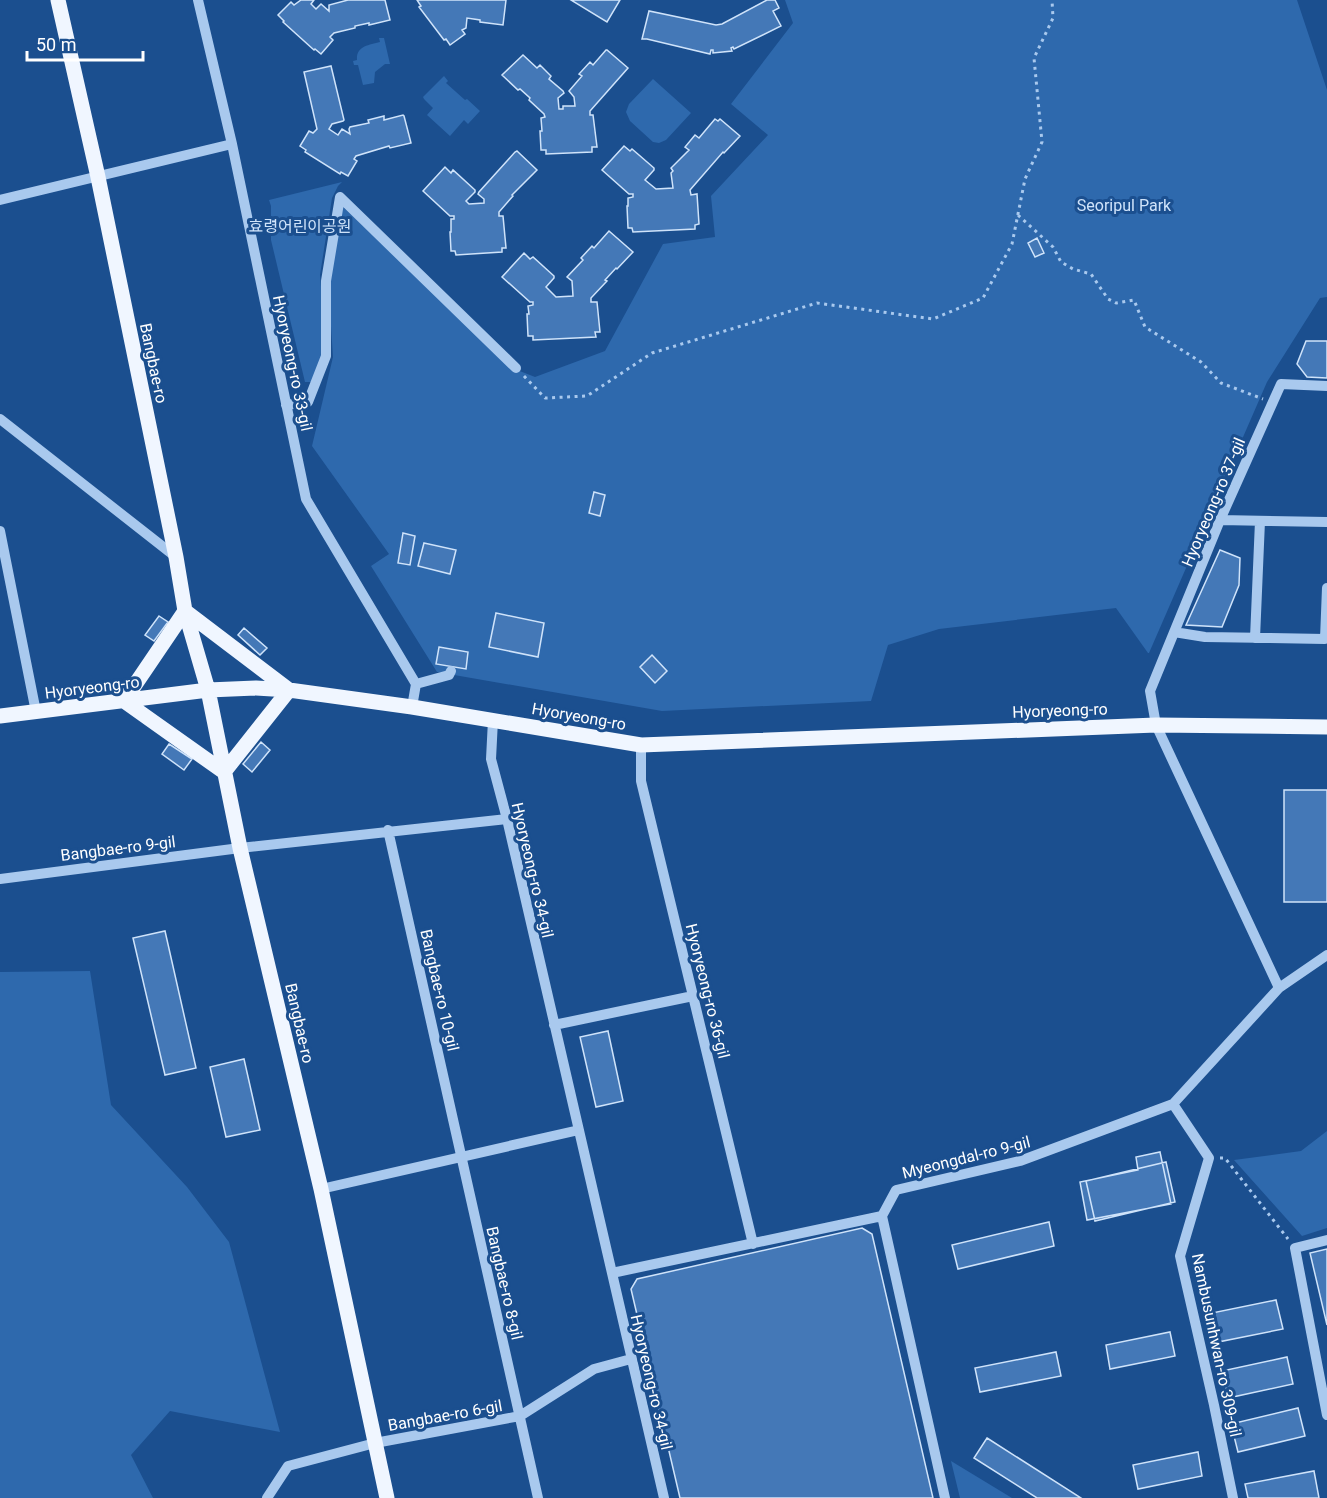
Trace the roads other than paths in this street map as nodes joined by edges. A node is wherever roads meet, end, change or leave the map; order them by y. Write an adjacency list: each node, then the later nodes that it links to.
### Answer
1 (58, 0): 4 (main road, Bangbae-ro)
2 (198, 0): 3 (street, Hyoryeong-ro 33-gil)
3 (232, 144): 4 (street); 8 (street, Hyoryeong-ro 33-gil)
4 (98, 177): 5 (street); 15 (main road, Bangbae-ro)
5 (0, 200)
6 (516, 368): 8 (street)
7 (1327, 386): 10 (street, Hyoryeong-ro 37-gil)
8 (286, 405): 21 (street, Hyoryeong-ro 33-gil)
9 (0, 419): 15 (street)
10 (1220, 520): 11 (street); 18 (street, Hyoryeong-ro 37-gil)
11 (1260, 521): 12 (street); 19 (street)
12 (1327, 522)
13 (0, 531): 14 (street)
14 (1, 544): 26 (street)
15 (176, 557): 17 (main road, Bangbae-ro)
16 (1327, 588): 19 (street)
17 (185, 611): 22 (main road, Bangbae-ro); 23 (main road); 24 (main road)
18 (1174, 632): 19 (street); 29 (street, Hyoryeong-ro 37-gil)
19 (1255, 638)
20 (451, 671): 21 (street)
21 (416, 684): 25 (street)
22 (208, 690): 23 (main road, Hyoryeong-ro); 24 (main road, Hyoryeong-ro); 32 (main road, Bangbae-ro)
23 (289, 690): 25 (main road, Hyoryeong-ro); 32 (main road)
24 (124, 701): 26 (main road, Hyoryeong-ro); 32 (main road)
25 (412, 707): 28 (main road, Hyoryeong-ro)
26 (36, 712): 27 (main road, Hyoryeong-ro)
27 (0, 716)
28 (493, 720): 31 (main road, Hyoryeong-ro); 33 (street, Hyoryeong-ro 34-gil)
29 (1156, 725): 30 (main road, Hyoryeong-ro); 31 (main road, Hyoryeong-ro); 38 (street)
30 (1327, 727)
31 (641, 745): 39 (street, Hyoryeong-ro 36-gil)
32 (224, 772): 35 (main road, Bangbae-ro)
33 (507, 819): 34 (street); 40 (street, Hyoryeong-ro 34-gil)
34 (388, 831): 35 (street); 43 (street, Bangbae-ro 10-gil)
35 (240, 848): 36 (street, Bangbae-ro 9-gil); 44 (main road, Bangbae-ro)
36 (0, 879)
37 (1327, 955): 38 (street, Myeongdal-ro 9-gil)
38 (1279, 988): 41 (street, Myeongdal-ro 9-gil)
39 (693, 996): 40 (street); 47 (street, Hyoryeong-ro 36-gil)
40 (554, 1025): 42 (street, Hyoryeong-ro 34-gil)
41 (1173, 1104): 45 (street, Myeongdal-ro 9-gil); 58 (street, Nambusunhwan-ro 309-gil)
42 (579, 1130): 43 (street); 48 (street, Hyoryeong-ro 34-gil)
43 (461, 1157): 44 (street); 51 (street, Bangbae-ro 8-gil)
44 (321, 1189): 52 (main road, Bangbae-ro)
45 (882, 1216): 47 (street); 57 (street)
46 (1327, 1240): 50 (street)
47 (753, 1244): 48 (street)
48 (612, 1273): 49 (street, Hyoryeong-ro 34-gil)
49 (632, 1359): 51 (street, Bangbae-ro 6-gil); 56 (street, Hyoryeong-ro 34-gil)
50 (1327, 1415)
51 (520, 1416): 52 (street, Bangbae-ro 6-gil); 55 (street, Bangbae-ro 6-gil)
52 (375, 1443): 53 (street, Bangbae-ro 6-gil); 54 (main road, Bangbae-ro)
53 (267, 1498)
54 (387, 1498)
55 (538, 1498)
56 (664, 1498)
57 (945, 1498)
58 (1233, 1498)

